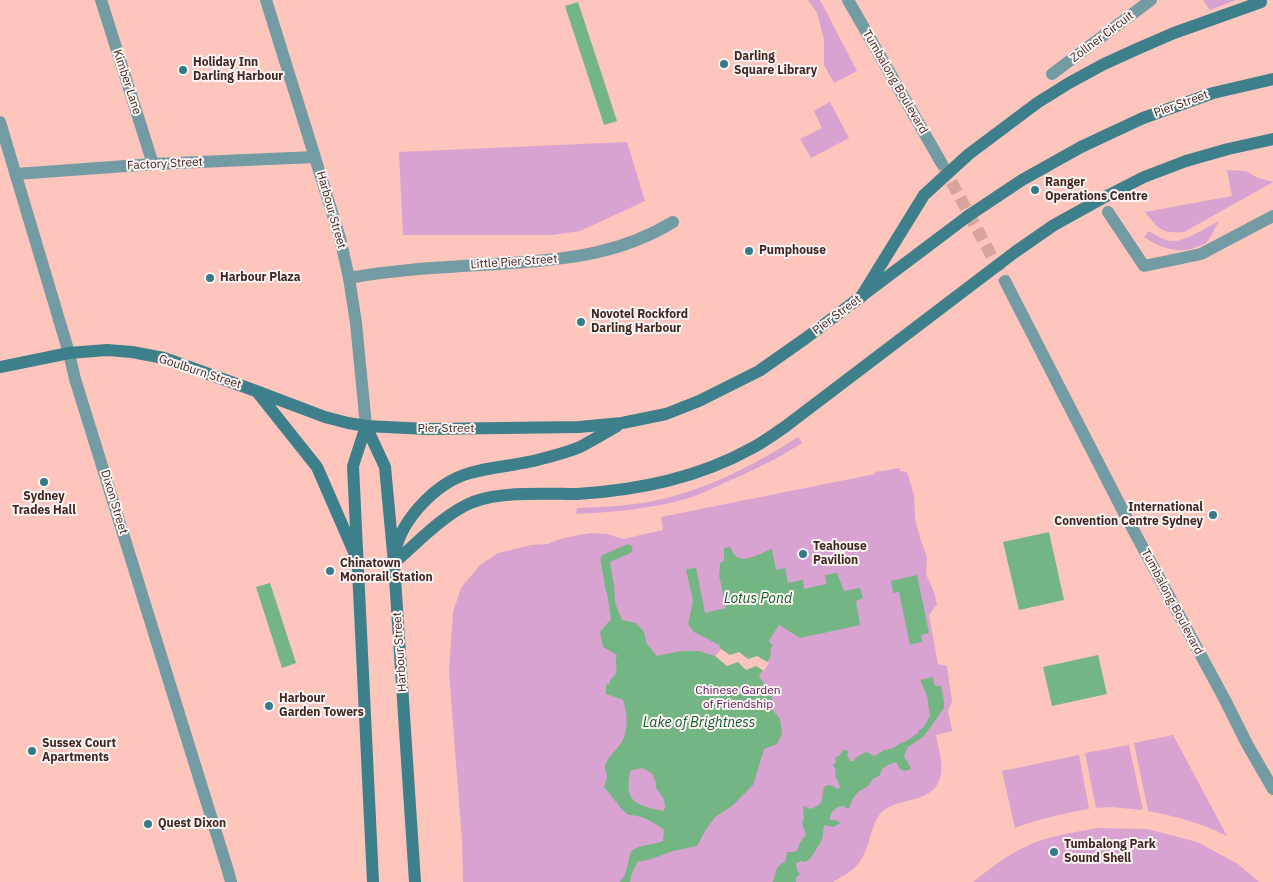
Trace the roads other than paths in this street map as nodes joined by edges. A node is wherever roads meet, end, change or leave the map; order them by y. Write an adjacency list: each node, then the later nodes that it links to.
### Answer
1 (101, 0): 11 (street, Kimber Lane)
2 (266, 0): 10 (street, Harbour Street)
3 (848, 0): 12 (street, Tumbalong Boulevard)
4 (1151, 0): 6 (street, Zollner Circuit)
5 (1265, 1): 19 (main road, bridge)
6 (1052, 74)
7 (1273, 79): 19 (main road, Pier Street, bridge)
8 (0, 122): 13 (street, Dixon Street)
9 (1273, 139): 26 (main road, bridge)
10 (315, 157): 11 (street, Factory Street); 17 (street, Harbour Street)
11 (153, 164): 13 (street, Factory Street)
12 (942, 164)
13 (16, 174): 20 (street, Dixon Street)
14 (1108, 212): 15 (street)
15 (1273, 216)
16 (673, 222): 17 (street, Little Pier Street)
17 (349, 278): 24 (street, Harbour Street)
18 (1005, 280): 27 (street, Tumbalong Boulevard)
19 (861, 297): 23 (main road, Pier Street)
20 (69, 353): 21 (main road, Goulburn Street); 22 (main road, Goulburn Street); 28 (street, Dixon Street)
21 (0, 367)
22 (256, 390): 24 (main road, Goulburn Street); 25 (main road)
23 (622, 423): 24 (main road, Pier Street); 26 (main road)
24 (366, 426): 25 (main road, Harbour Street); 26 (main road, Harbour Street)
25 (358, 558): 29 (main road, Harbour Street)
26 (394, 563): 30 (main road, Harbour Street)
27 (1273, 789)
28 (231, 882)
29 (373, 882)
30 (415, 882)

